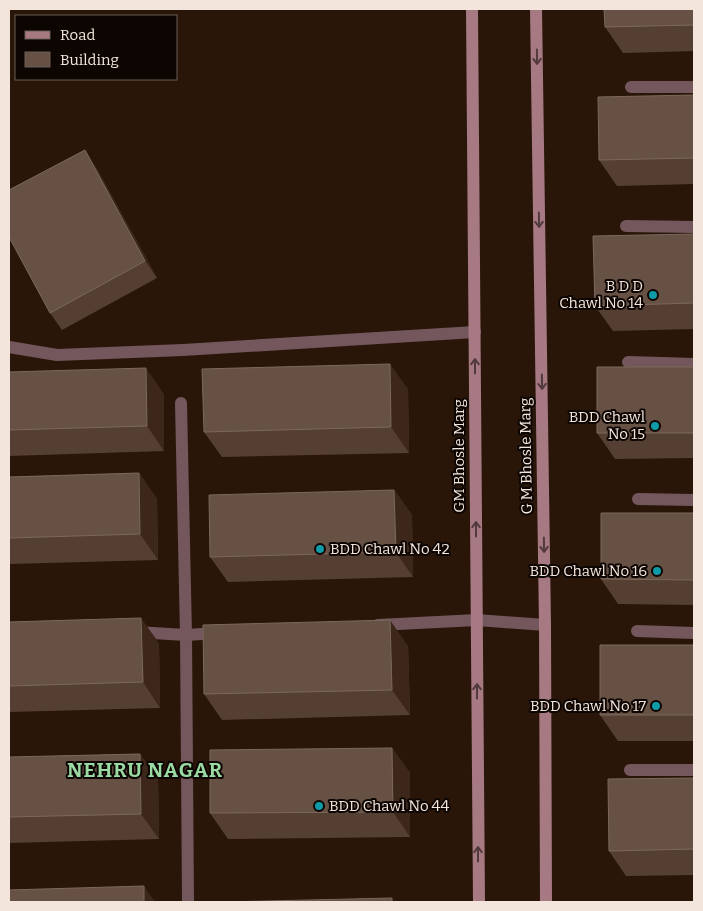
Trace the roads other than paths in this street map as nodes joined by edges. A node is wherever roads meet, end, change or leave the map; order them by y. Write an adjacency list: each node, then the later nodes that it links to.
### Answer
1 (472, 9): 7 (main road, GM Bhosle Marg)
2 (536, 9): 16 (main road, G M Bhosle Marg, one-way to 16)
3 (631, 87): 4 (street)
4 (694, 87)
5 (626, 226): 6 (street)
6 (694, 227)
7 (475, 332): 8 (street); 14 (main road, GM Bhosle Marg, one-way to 7)
8 (9, 347)
9 (628, 362): 10 (street)
10 (694, 364)
11 (181, 403): 21 (street)
12 (638, 499): 13 (street)
13 (694, 500)
14 (476, 620): 15 (street); 16 (street); 25 (main road, GM Bhosle Marg, one-way to 14)
15 (362, 625)
16 (545, 625): 26 (main road, G M Bhosle Marg)
17 (637, 631): 20 (street)
18 (127, 632): 21 (street)
19 (234, 632): 21 (street)
20 (694, 633)
21 (186, 635): 24 (street)
22 (630, 770): 23 (street)
23 (694, 770)
24 (188, 902)
25 (479, 902)
26 (546, 902)

